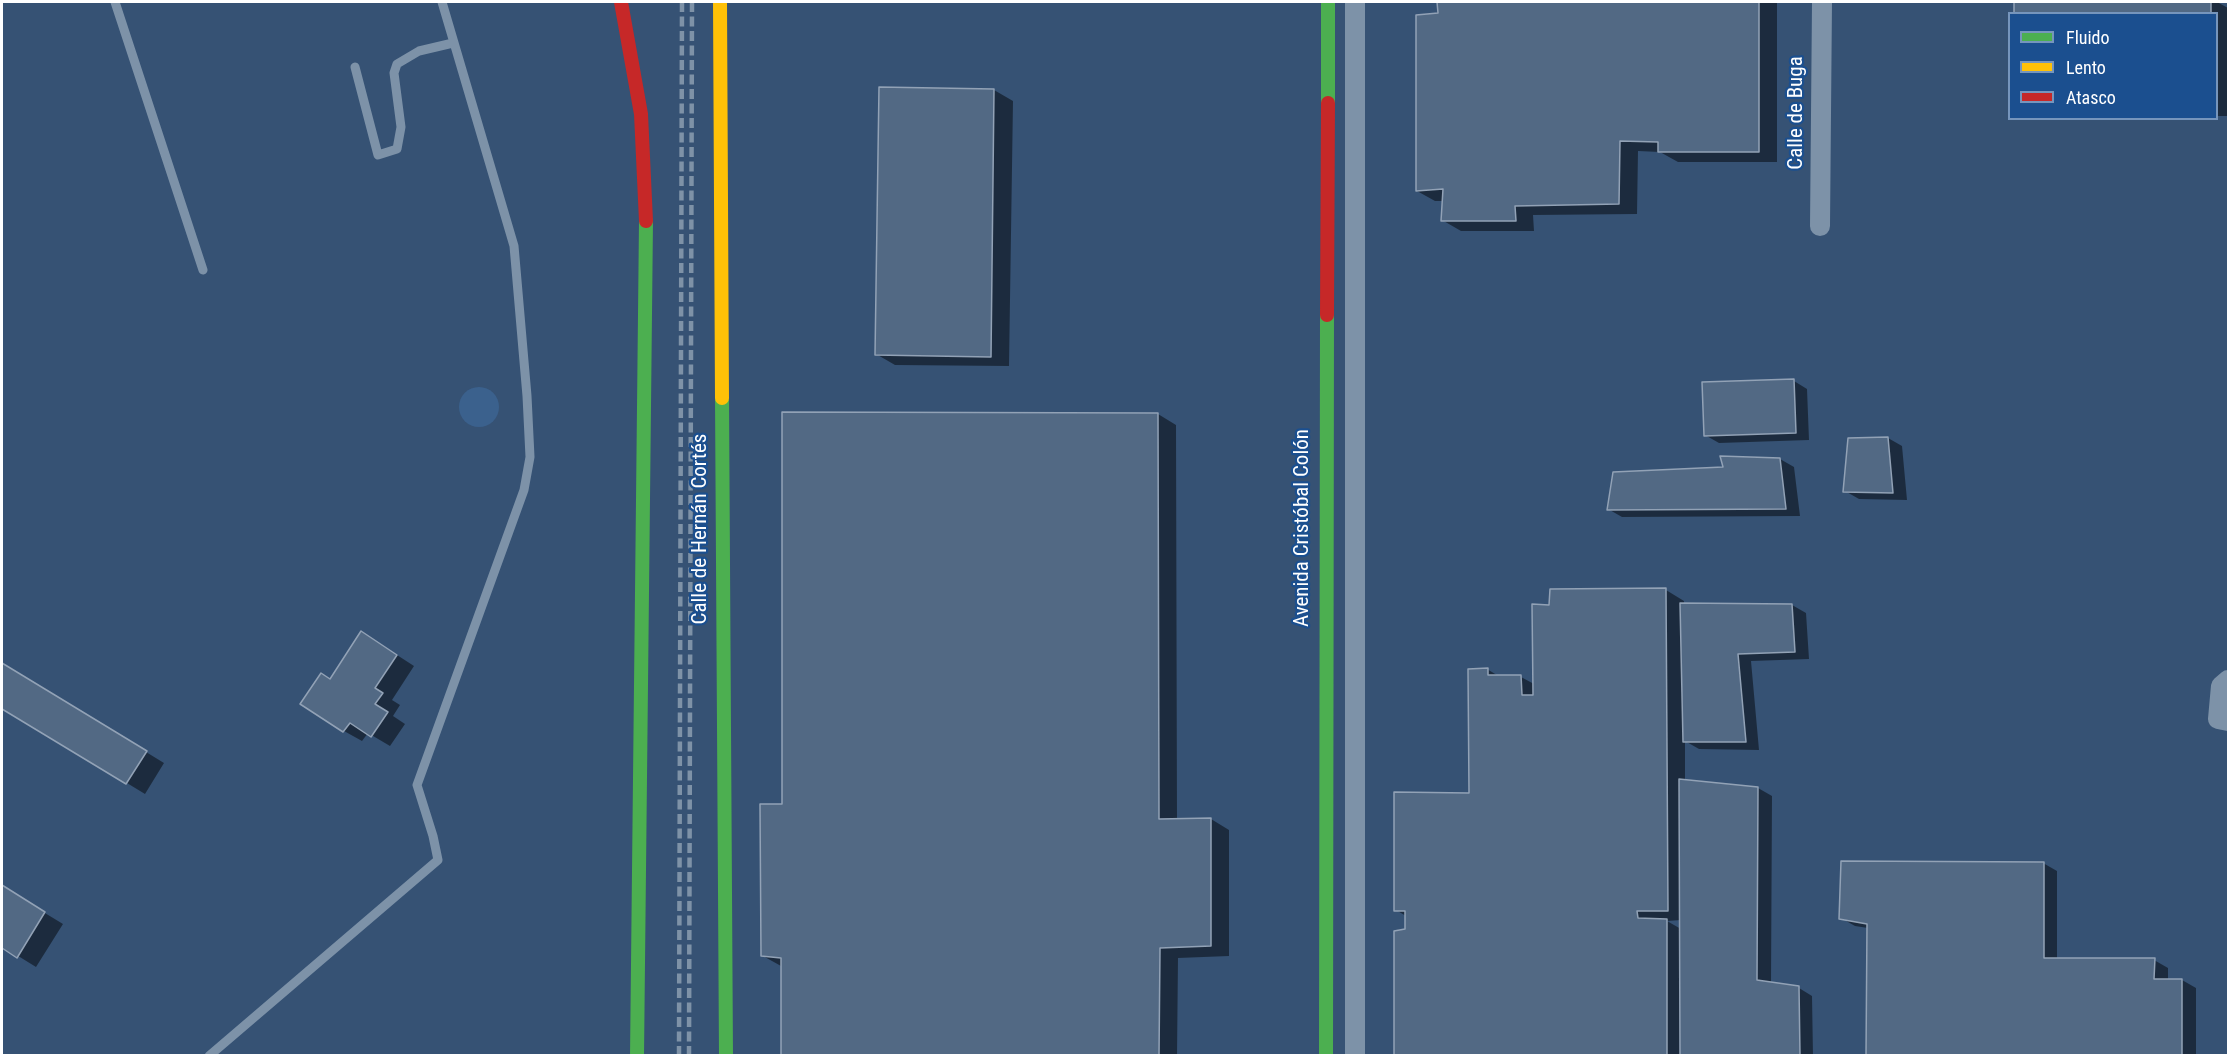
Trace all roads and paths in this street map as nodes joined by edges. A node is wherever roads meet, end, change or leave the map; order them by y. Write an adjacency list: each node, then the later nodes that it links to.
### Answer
1 (115, 2): 11 (lane)
2 (442, 2): 8 (lane)
3 (621, 2): 15 (street)
4 (720, 2): 16 (street, Calle de Hernán Cortés)
5 (1328, 2): 17 (street, Avenida Cristóbal Colón)
6 (1355, 2): 18 (street)
7 (1822, 2): 10 (street, Calle de Buga)
8 (453, 43): 9 (lane); 14 (lane)
9 (355, 67)
10 (1820, 226)
11 (203, 270)
12 (2229, 680): 13 (street)
13 (2229, 721)
14 (209, 1056)
15 (637, 1056)
16 (726, 1056)
17 (1326, 1056)
18 (1355, 1056)

